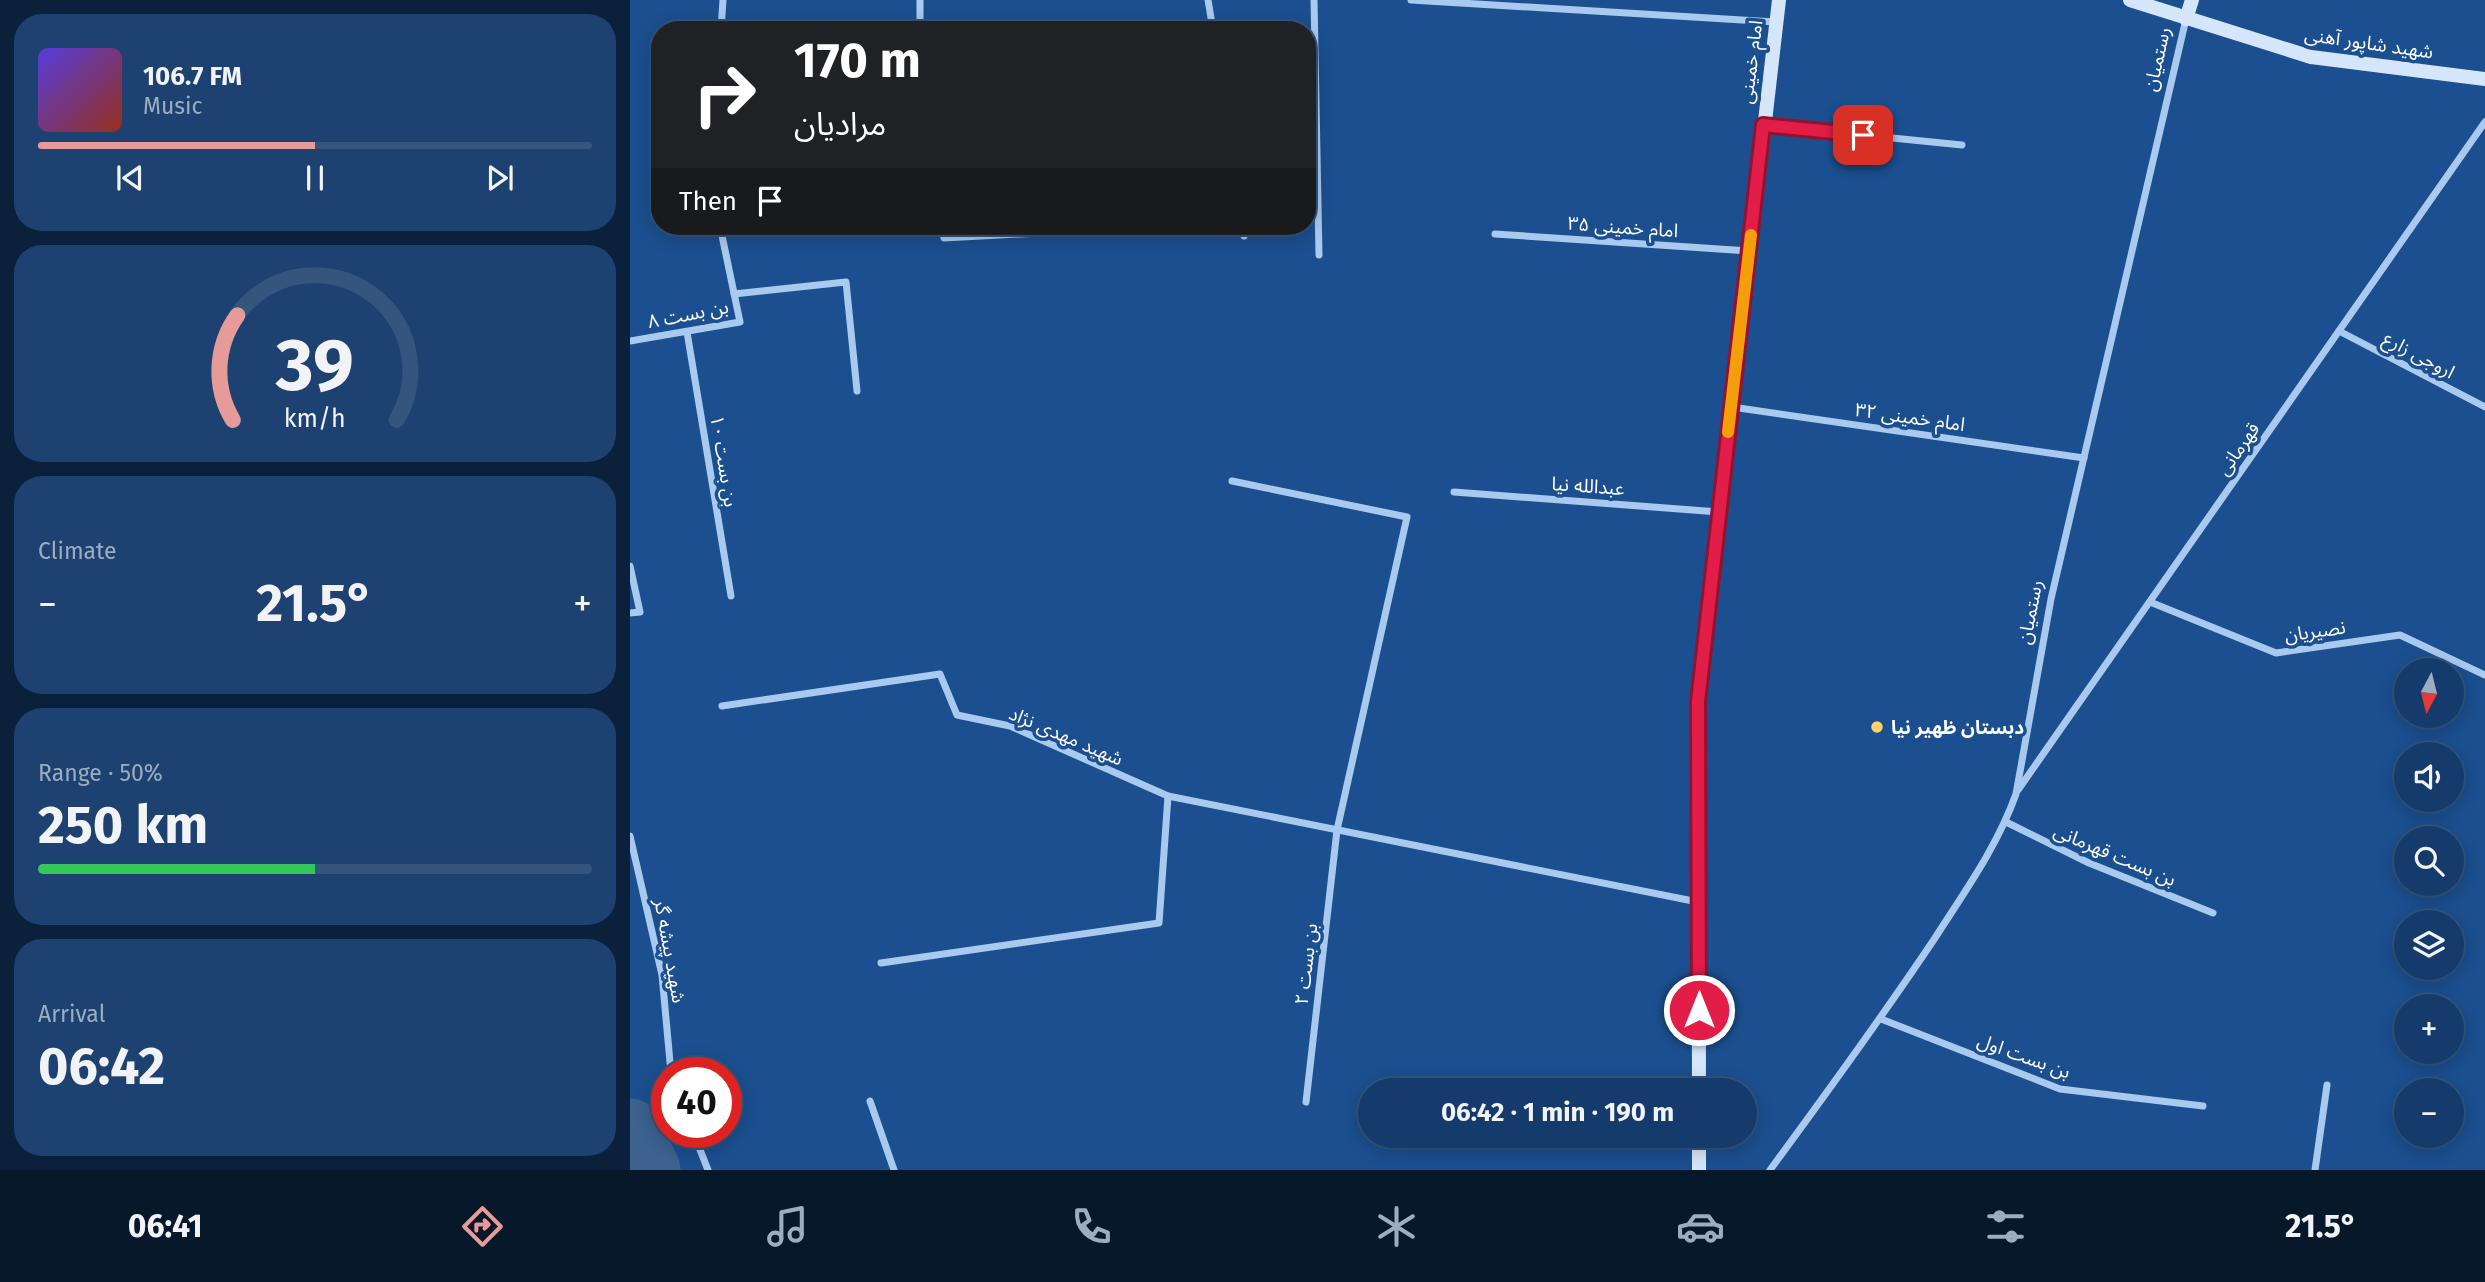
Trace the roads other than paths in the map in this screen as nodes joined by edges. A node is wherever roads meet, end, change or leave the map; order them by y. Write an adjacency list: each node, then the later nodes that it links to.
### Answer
1 (723, 0): 10 (street)
2 (919, 0): 11 (street)
3 (1208, 0): 12 (street)
4 (1314, 0): 13 (street)
5 (1411, 0): 14 (street)
6 (1779, 0): 14 (street, امام خمینی)
7 (2130, 0): 9 (street, شهید شاپور آهنی)
8 (2192, 0): 9 (street, رستمیان)
9 (2186, 19): 15 (street, شهید شاپور آهنی); 33 (street, رستمیان)
10 (722, 21)
11 (920, 21)
12 (1212, 21)
13 (1314, 21)
14 (1775, 22): 18 (street, امام خمینی)
15 (2485, 79)
16 (1316, 102): 25 (street)
17 (2485, 122): 27 (street, قهرمانی)
18 (1763, 125): 19 (street); 24 (street, امام خمینی)
19 (1962, 145)
20 (1495, 234): 24 (street, امام خمینی ۳۵)
21 (722, 235): 26 (street, بن بست ۸)
22 (944, 235): 23 (street)
23 (1001, 235)
24 (1749, 251): 31 (street, امام خمینی)
25 (1319, 255)
26 (734, 294): 28 (street, بن بست ۸); 30 (street)
27 (2339, 331): 32 (street, اروجی زارع); 39 (street, قهرمانی)
28 (687, 332): 29 (street, بن بست ۸); 38 (street, بن بست ۱۰)
29 (630, 341)
30 (857, 391)
31 (1731, 407): 33 (street, امام خمینی ۳۲); 36 (street, امام خمینی)
32 (2485, 407)
33 (2084, 458): 43 (street, رستمیان)
34 (1232, 481): 46 (street)
35 (1454, 492): 36 (street, عبدالله نیا)
36 (1719, 512): 48 (street, امام خمینی)
37 (630, 566): 40 (street)
38 (731, 596)
39 (2150, 602): 41 (street, نصیریان); 43 (street, قهرمانی)
40 (630, 613)
41 (2485, 675)
42 (722, 706): 44 (street, شهید مهدی نژاد)
43 (2016, 794): 45 (street, رستمیان)
44 (1168, 796): 46 (street, شهید مهدی نژاد); 50 (street)
45 (2006, 822): 49 (street, بن بست قهرمانی); 51 (street, رستمیان)
46 (1337, 830): 48 (street, شهید مهدی نژاد); 56 (street, بن بست ۲)
47 (630, 836): 52 (street, شهید پیشه گر)
48 (1698, 902): 53 (street, امام خمینی)
49 (2213, 913)
50 (881, 963)
51 (1881, 1019): 57 (street, بن بست اول); 63 (street, رستمیان)
52 (670, 1057)
53 (1699, 1078)
54 (2327, 1085): 64 (street)
55 (870, 1101): 61 (street)
56 (1306, 1102)
57 (2203, 1107)
58 (699, 1148): 60 (street)
59 (1699, 1148): 62 (street)
60 (708, 1170)
61 (894, 1170)
62 (1699, 1170)
63 (1770, 1170)
64 (2315, 1170)

